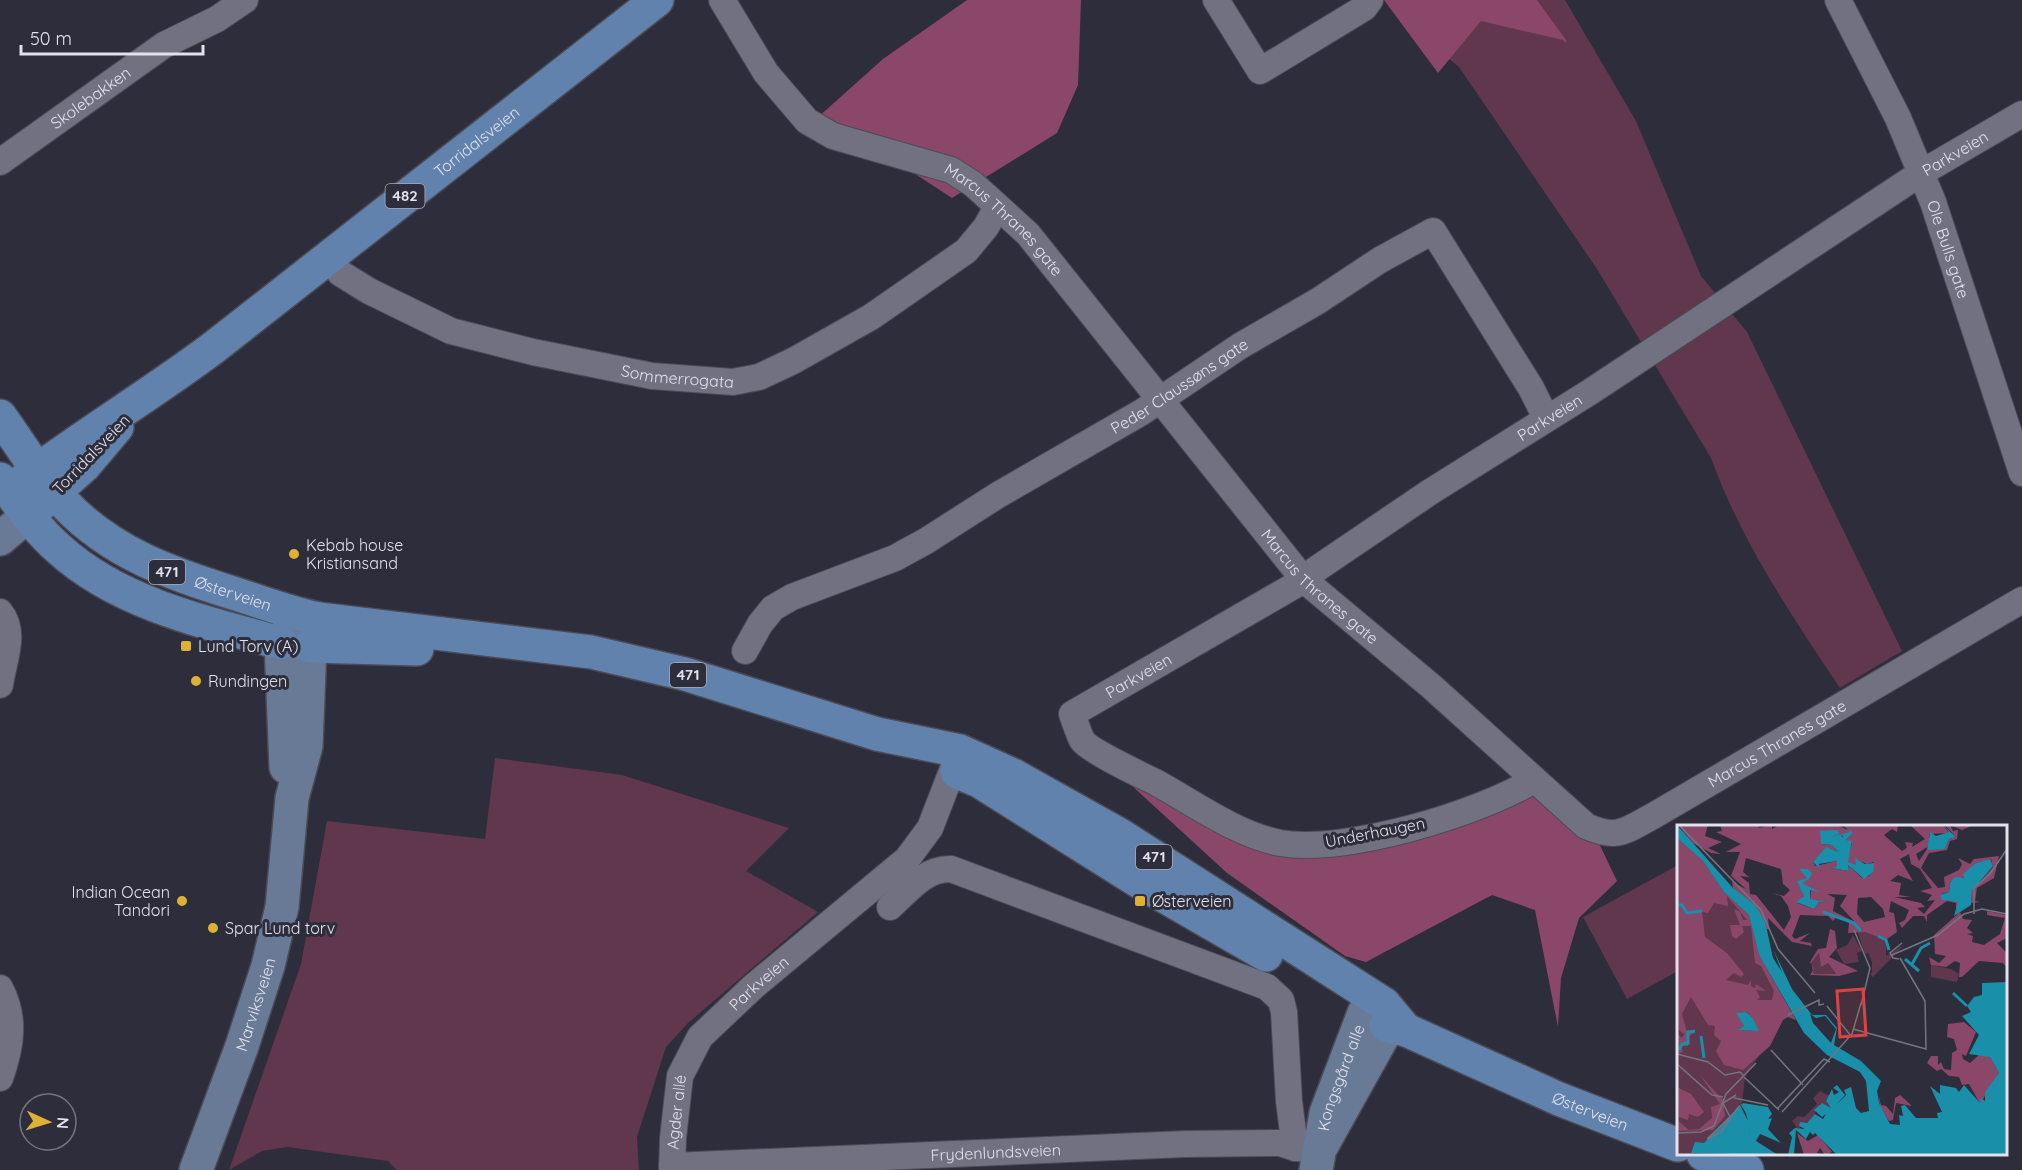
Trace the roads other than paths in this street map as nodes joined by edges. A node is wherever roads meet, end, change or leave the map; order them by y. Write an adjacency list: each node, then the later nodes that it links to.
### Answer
1 (245, 0): 8 (street, Skolebakken)
2 (657, 0): 11 (main road, Torridalsveien / 482)
3 (722, 0): 10 (street, Marcus Thranes gate)
4 (1216, 0): 5 (street)
5 (1370, 0)
6 (1838, 0): 9 (street, Ole Bulls gate)
7 (2022, 114): 9 (street, Parkveien)
8 (0, 162)
9 (1921, 172): 14 (street, Parkveien); 15 (street, Ole Bulls gate)
10 (997, 207): 11 (street, Sommerrogata); 12 (street, Marcus Thranes gate)
11 (329, 255): 16 (main road, Torridalsveien / 482)
12 (1161, 398): 14 (street, Peder Claussøns gate); 19 (street, Marcus Thranes gate); 25 (street, Peder Claussøns gate)
13 (0, 416): 16 (main road, Østerveien / 471)
14 (1546, 418): 19 (street, Parkveien)
15 (2022, 473)
16 (46, 481): 17 (main road, Torridalsveien / 482); 22 (main road, Østerveien / 471)
17 (9, 495): 18 (main road); 24 (main road, Østerveien / 471)
18 (0, 539)
19 (1304, 580): 27 (street, Parkveien); 29 (street, Marcus Thranes gate)
20 (2022, 600): 29 (street, Marcus Thranes gate)
21 (0, 612): 26 (street)
22 (298, 614): 23 (main road, Østerveien / 471); 24 (main road, Marviksveien)
23 (494, 642): 24 (main road, Østerveien / 471); 28 (main road, Østerveien / 471)
24 (296, 644): 39 (main road, Marviksveien)
25 (745, 651)
26 (0, 685)
27 (1072, 714): 29 (street, Underhaugen)
28 (957, 761): 32 (main road, Østerveien / 471); 33 (street, Parkveien)
29 (1534, 780)
30 (890, 908): 37 (street)
31 (0, 988): 34 (street)
32 (1386, 1018): 35 (main road, Østerveien / 471); 37 (main road, Kongsgård alle)
33 (689, 1054): 38 (street, Agder allé)
34 (0, 1078)
35 (1677, 1144)
36 (1706, 1155): 40 (main road)
37 (1310, 1156): 38 (street, Frydenlundsveien)
38 (672, 1168)
39 (196, 1170)
40 (1747, 1170)

